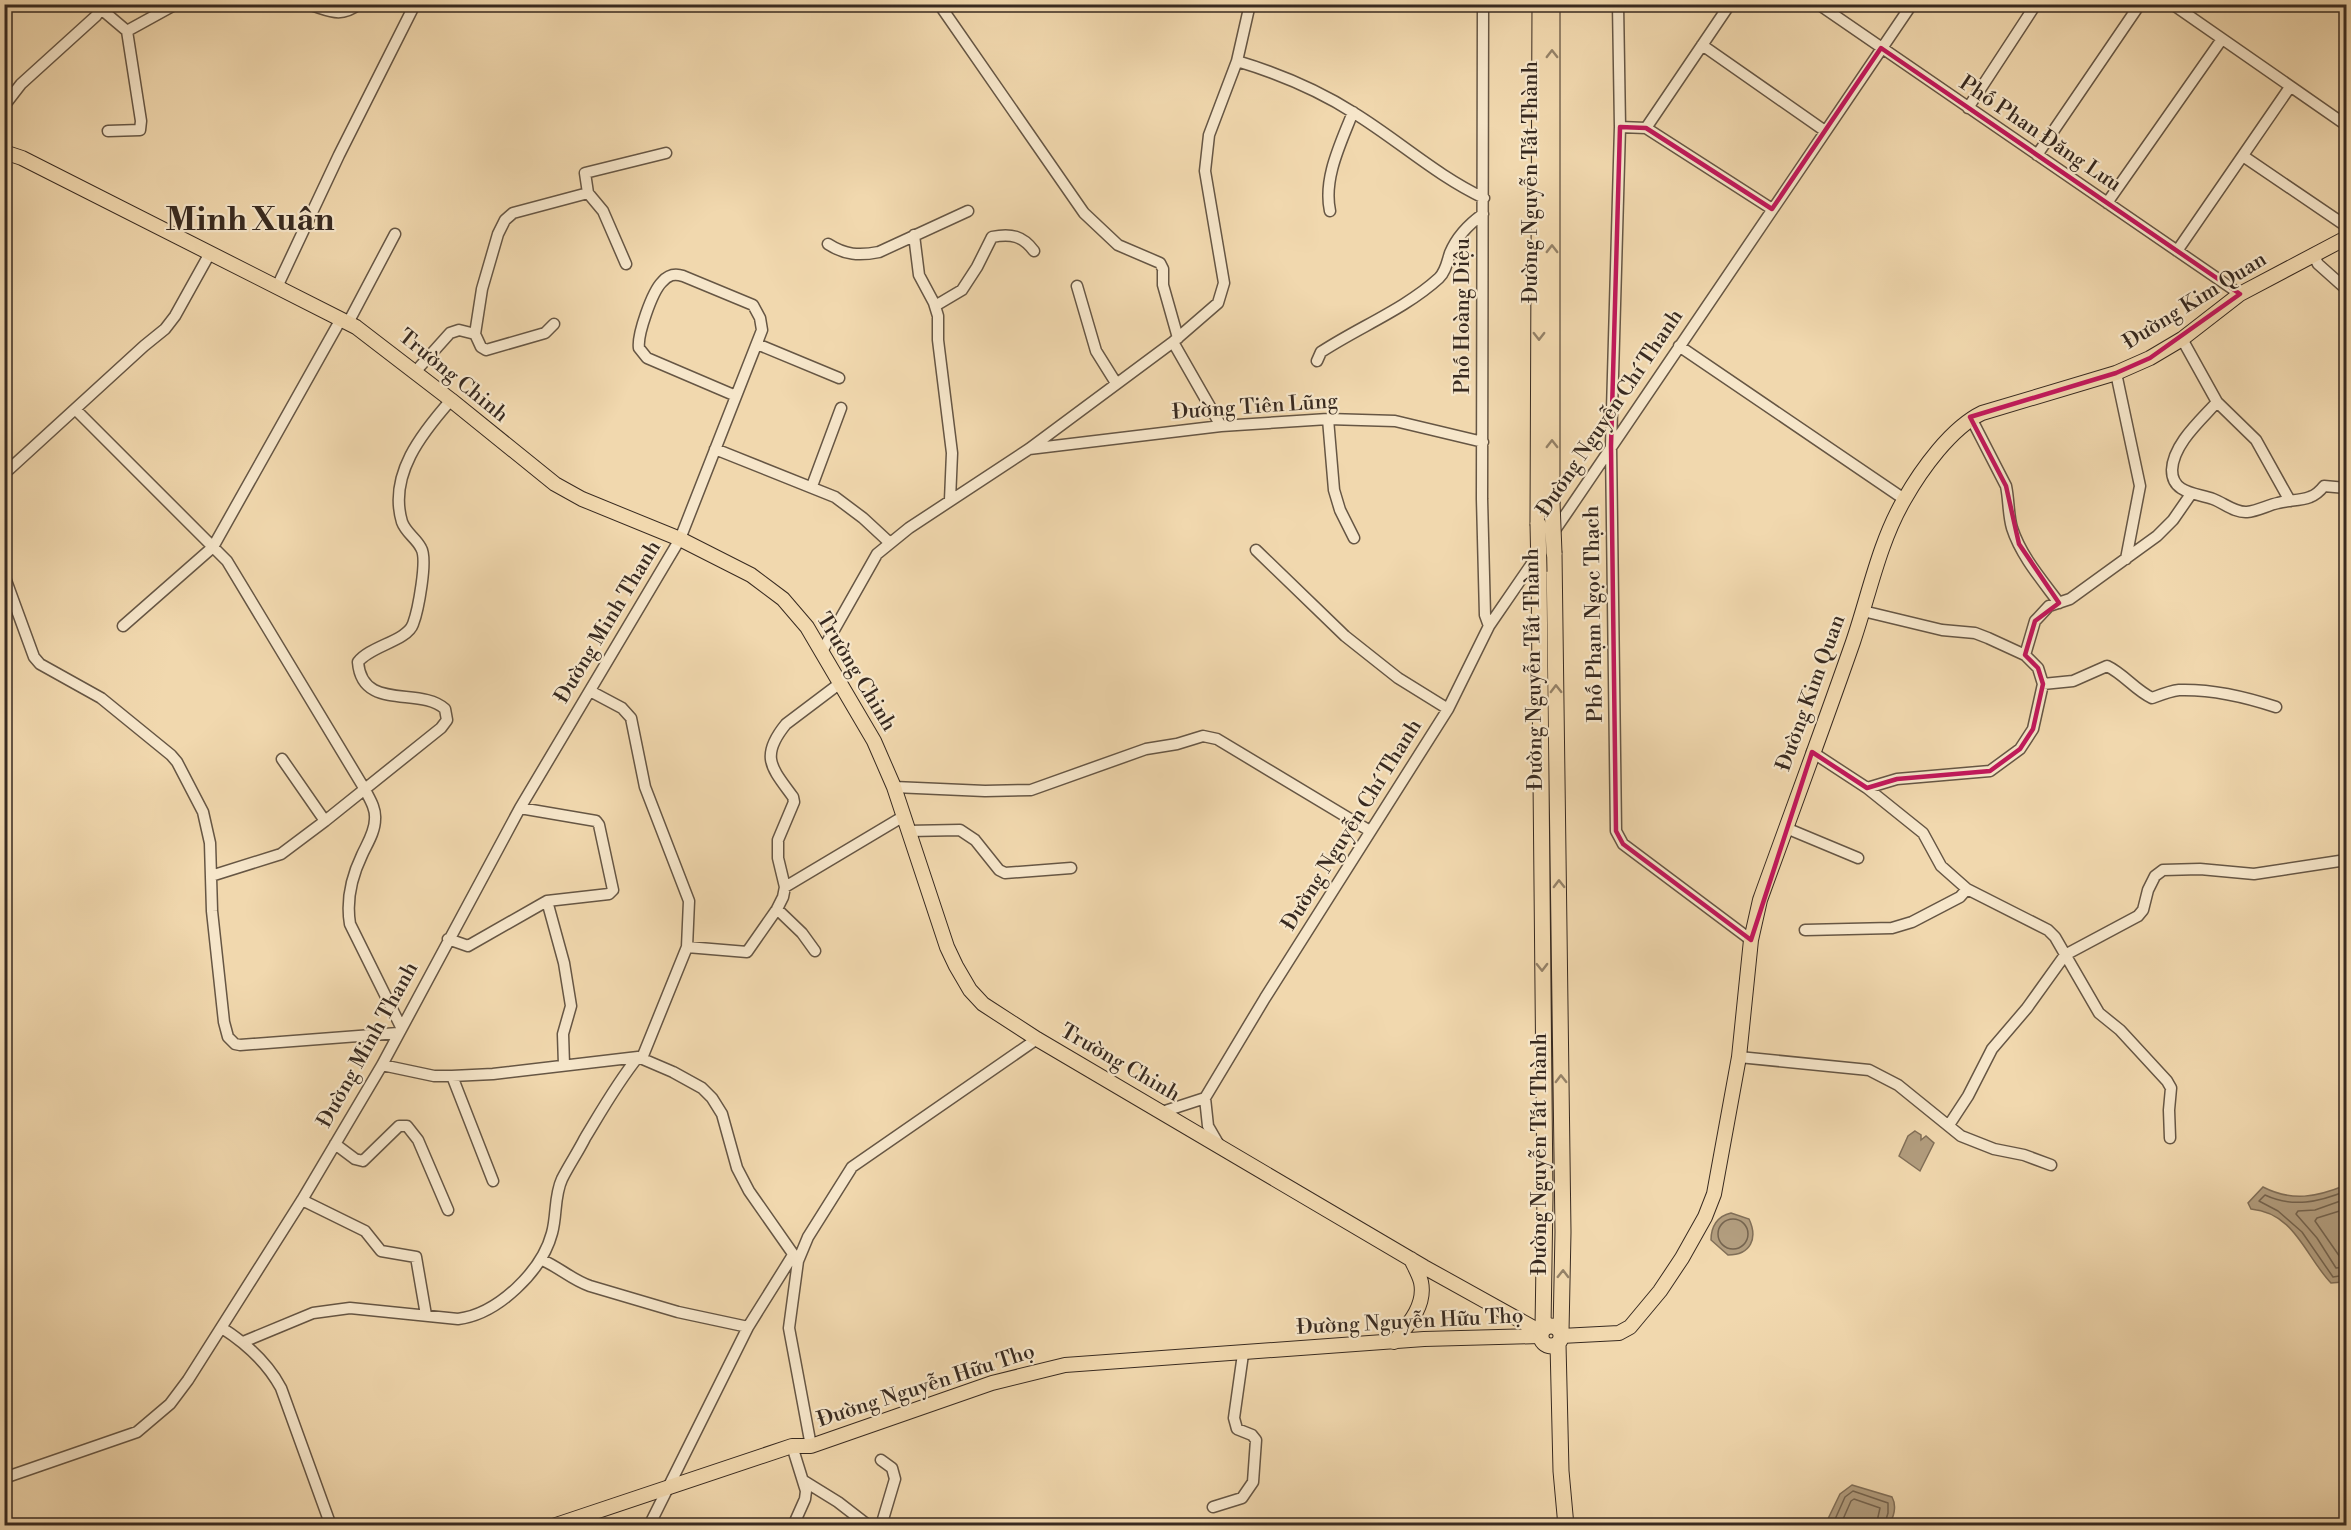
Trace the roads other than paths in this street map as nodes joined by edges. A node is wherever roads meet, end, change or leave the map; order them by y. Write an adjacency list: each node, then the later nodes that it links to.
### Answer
1 (176, 4): 18 (street)
2 (307, 4): 3 (street)
3 (358, 4)
4 (939, 4): 62 (street)
5 (1250, 4): 22 (street)
6 (1483, 4): 37 (street, Phố Hoàng Diệu)
7 (1540, 4): 155 (highway, Đường Nguyễn Tất Thành, one-way to 155, bridge)
8 (1552, 4): 156 (highway, Đường Nguyễn Tất Thành, one-way to 8, bridge)
9 (1618, 4): 28 (street, Phố Phạm Ngọc Thạch)
10 (1730, 4): 20 (street)
11 (1818, 4): 21 (street, Phố Phan Đăng Lưu)
12 (1912, 4): 21 (street, Đường Nguyễn Chí Thanh)
13 (2036, 4): 25 (street)
14 (2140, 4): 34 (street)
15 (2172, 4): 19 (street)
16 (414, 5): 54 (street)
17 (103, 7): 18 (street); 24 (street)
18 (126, 31): 30 (street)
19 (2222, 39): 23 (street); 38 (street)
20 (1702, 45): 29 (street); 31 (street)
21 (1881, 48): 25 (street, Phố Phan Đăng Lưu); 31 (street, Đường Nguyễn Chí Thanh)
22 (1237, 61): 26 (street); 62 (street)
23 (2290, 87): 27 (street); 35 (street)
24 (4, 106)
25 (1968, 108): 34 (street, Phố Phan Đăng Lưu)
26 (1353, 112): 37 (street); 41 (street)
27 (2346, 125)
28 (1620, 127): 29 (street); 79 (street, Phố Phạm Ngọc Thạch)
29 (1646, 128): 39 (street)
30 (108, 131)
31 (1825, 131): 39 (street, Đường Nguyễn Chí Thanh)
32 (4, 152): 50 (main road, Trường Chinh)
33 (666, 153): 36 (street)
34 (2037, 155): 38 (street, Phố Phan Đăng Lưu)
35 (2243, 156): 43 (street); 49 (street)
36 (588, 193): 52 (street); 60 (street)
37 (1484, 198): 42 (street, Phố Hoàng Diệu)
38 (2107, 203): 49 (street, Phố Phan Đăng Lưu)
39 (1772, 209): 64 (street, Đường Nguyễn Chí Thanh)
40 (969, 211): 45 (street)
41 (1330, 211)
42 (1483, 214): 65 (street); 78 (street, Phố Hoàng Diệu)
43 (2346, 226)
44 (395, 234): 58 (street)
45 (914, 235): 47 (street); 57 (street)
46 (2346, 238): 51 (main road, Đường Kim Quan)
47 (828, 244)
48 (1034, 251): 57 (street)
49 (2177, 251): 56 (street, Phố Phan Đăng Lưu)
50 (210, 253): 54 (main road, Trường Chinh); 74 (street)
51 (2313, 254): 55 (street); 56 (main road, Đường Kim Quan)
52 (626, 264)
53 (1077, 286): 69 (street)
54 (277, 287): 58 (main road, Trường Chinh)
55 (2346, 289)
56 (2240, 294): 61 (main road, Đường Kim Quan)
57 (935, 306): 87 (street)
58 (344, 321): 66 (main road, Trường Chinh); 92 (street)
59 (555, 324): 60 (street)
60 (475, 334): 66 (street)
61 (2182, 339): 67 (main road, Đường Kim Quan); 72 (street)
62 (1176, 340): 69 (street); 77 (street)
63 (757, 344): 68 (street); 70 (street, Đường Minh Thanh); 70 (street, Đường Minh Thanh)
64 (1679, 346): 79 (street, Đường Nguyễn Chí Thanh); 86 (street)
65 (1317, 361)
66 (415, 372): 71 (main road, Trường Chinh)
67 (2116, 373): 76 (main road, Đường Kim Quan); 94 (street)
68 (839, 378)
69 (1116, 383): 81 (street)
70 (736, 396): 80 (street, Đường Minh Thanh)
71 (451, 400): 90 (main road, Trường Chinh); 110 (street)
72 (2217, 402): 85 (street); 88 (street)
73 (841, 408): 83 (street)
74 (75, 409): 82 (street); 92 (street)
75 (1328, 418): 77 (street, Đường Tiên Lũng); 78 (street, Đường Tiên Lũng); 89 (street)
76 (1971, 418): 86 (main road, Đường Kim Quan); 96 (street)
77 (1221, 426): 81 (street, Đường Tiên Lũng)
78 (1483, 442): 99 (street, Phố Hoàng Diệu)
79 (1611, 446): 99 (street, Đường Nguyễn Chí Thanh); 128 (street, Phố Phạm Ngọc Thạch)
80 (715, 449): 83 (street); 90 (street, Đường Minh Thanh)
81 (1029, 449): 87 (street)
82 (4, 474)
83 (812, 486): 91 (street)
84 (2346, 488): 88 (street)
85 (2191, 494): 88 (street); 94 (street)
86 (1904, 499): 97 (main road, Đường Kim Quan)
87 (950, 500): 91 (street)
88 (2290, 501)
89 (1354, 538)
90 (680, 539): 100 (main road, Trường Chinh); 104 (street, Đường Minh Thanh)
91 (890, 543): 100 (street)
92 (213, 547): 98 (street); 110 (street)
93 (1256, 550): 106 (street)
94 (2126, 559): 96 (street)
95 (4, 575): 121 (street)
96 (2059, 603): 101 (street)
97 (1863, 611): 101 (street); 107 (main road, Đường Kim Quan)
98 (123, 626)
99 (1489, 626): 106 (street, Đường Nguyễn Chí Thanh)
100 (821, 653): 102 (main road, Trường Chinh)
101 (2025, 655): 103 (street)
102 (839, 684): 109 (main road, Trường Chinh); 122 (street)
103 (2043, 684): 105 (street); 111 (street)
104 (590, 691): 112 (street, Đường Minh Thanh); 129 (street)
105 (2276, 707)
106 (1448, 709): 117 (street, Đường Nguyễn Chí Thanh)
107 (1812, 752): 111 (street); 115 (main road, Đường Kim Quan)
108 (282, 759): 114 (street)
109 (894, 787): 113 (main road, Trường Chinh); 117 (street)
110 (364, 788): 114 (street); 132 (street)
111 (1867, 788): 123 (street)
112 (520, 808): 124 (street); 127 (street, Đường Minh Thanh)
113 (904, 816): 116 (main road, Trường Chinh); 122 (street)
114 (325, 820): 121 (street)
115 (1786, 828): 118 (street); 128 (main road, Đường Kim Quan)
116 (908, 831): 120 (street); 133 (main road, Trường Chinh)
117 (1370, 831): 139 (street, Đường Nguyễn Chí Thanh)
118 (1858, 858)
119 (2346, 860): 131 (street)
120 (1071, 868)
121 (212, 876): 132 (street)
122 (785, 887): 125 (street)
123 (1967, 889): 126 (street); 131 (street)
124 (547, 901): 127 (street); 137 (street)
125 (777, 909): 129 (street); 130 (street)
126 (1805, 930)
127 (448, 939): 132 (street, Đường Minh Thanh)
128 (1751, 940): 134 (main road, Đường Kim Quan)
129 (687, 947): 135 (street)
130 (815, 951)
131 (2065, 955): 141 (street); 142 (street)
132 (400, 1030): 136 (street, Đường Minh Thanh)
133 (1037, 1039): 140 (main road, Trường Chinh); 149 (street)
134 (1738, 1057): 141 (street); 156 (main road, Đường Kim Quan)
135 (640, 1058): 137 (street); 149 (street); 151 (street)
136 (382, 1065): 138 (street); 143 (street, Đường Minh Thanh)
137 (564, 1065): 138 (street)
138 (452, 1076): 146 (street)
139 (1205, 1098): 140 (street); 144 (street)
140 (1162, 1112): 144 (main road, Trường Chinh)
141 (1949, 1125): 145 (street)
142 (2170, 1138)
143 (335, 1144): 147 (street, Đường Minh Thanh); 148 (street)
144 (1221, 1148): 150 (main road, Trường Chinh)
145 (2051, 1165)
146 (493, 1181)
147 (302, 1200): 152 (street); 154 (street, Đường Minh Thanh)
148 (448, 1210)
149 (796, 1258): 153 (street); 161 (street)
150 (1411, 1259): 155 (main road, Trường Chinh); 158 (main road)
151 (542, 1260): 152 (street); 153 (street)
152 (426, 1315): 157 (street)
153 (748, 1327): 165 (street)
154 (222, 1328): 157 (street); 163 (street, Đường Minh Thanh)
155 (1542, 1332): 156 (highway); 158 (main road, Đường Nguyễn Hữu Thọ)
156 (1560, 1337): 173 (highway, Đường Nguyễn Tất Thành)
157 (243, 1342): 167 (street)
158 (1394, 1342): 159 (main road, Đường Nguyễn Hữu Thọ)
159 (1244, 1353): 161 (main road, Đường Nguyễn Hữu Thọ); 166 (street)
160 (792, 1446): 161 (main road, Đường Nguyễn Hữu Thọ); 164 (street); 165 (main road, Đường Nguyễn Hữu Thọ)
161 (811, 1446)
162 (881, 1460): 172 (street)
163 (4, 1478)
164 (804, 1481): 170 (street); 171 (street)
165 (667, 1488): 168 (main road, Đường Nguyễn Hữu Thọ); 169 (street)
166 (1213, 1507)
167 (331, 1526)
168 (553, 1526)
169 (649, 1526)
170 (793, 1526)
171 (869, 1526)
172 (881, 1526)
173 (1566, 1526)

